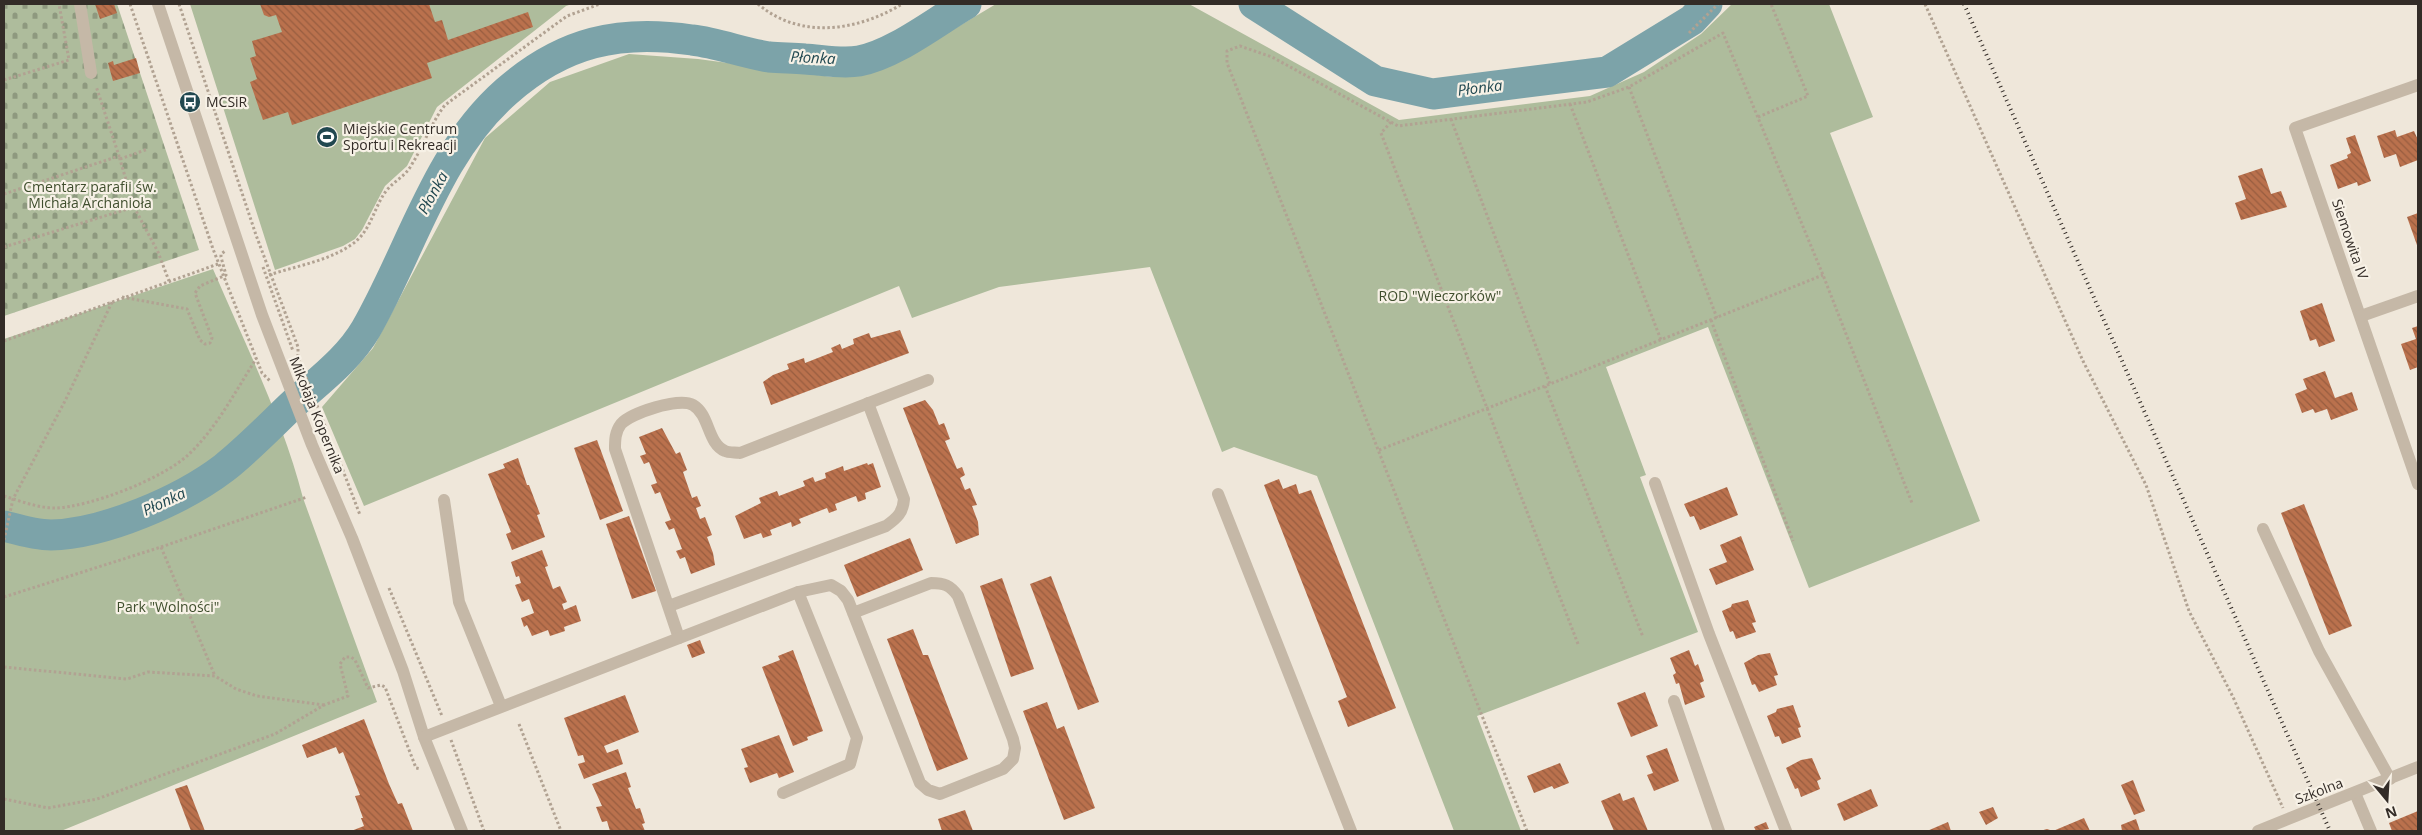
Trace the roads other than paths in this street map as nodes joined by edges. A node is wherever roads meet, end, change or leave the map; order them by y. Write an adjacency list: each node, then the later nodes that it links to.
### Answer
1 (80, 4): 3 (street)
2 (158, 4): 20 (street, Mikołaja Kopernika)
3 (91, 73)
4 (2418, 85): 6 (street, Siemowita IV)
5 (2418, 296): 6 (street)
6 (2360, 316): 10 (street, Siemowita IV)
7 (928, 380): 8 (street)
8 (868, 403): 15 (street); 15 (street)
9 (1655, 483): 28 (street)
10 (2418, 484)
11 (1218, 494): 26 (street)
12 (444, 500): 19 (street)
13 (2264, 529): 22 (street)
14 (798, 592): 16 (street); 17 (street); 23 (street)
15 (669, 606): 17 (street)
16 (853, 613): 16 (street)
17 (679, 638): 19 (street)
18 (1674, 701): 27 (street)
19 (501, 706): 20 (street)
20 (424, 737): 25 (street, Mikołaja Kopernika)
21 (2418, 767): 22 (street, Szkolna)
22 (2390, 779): 24 (street, Szkolna)
23 (783, 792)
24 (2355, 793): 29 (street, Szkolna); 30 (street)
25 (462, 831)
26 (1351, 831)
27 (1719, 831)
28 (1786, 831)
29 (2258, 831)
30 (2372, 831)

